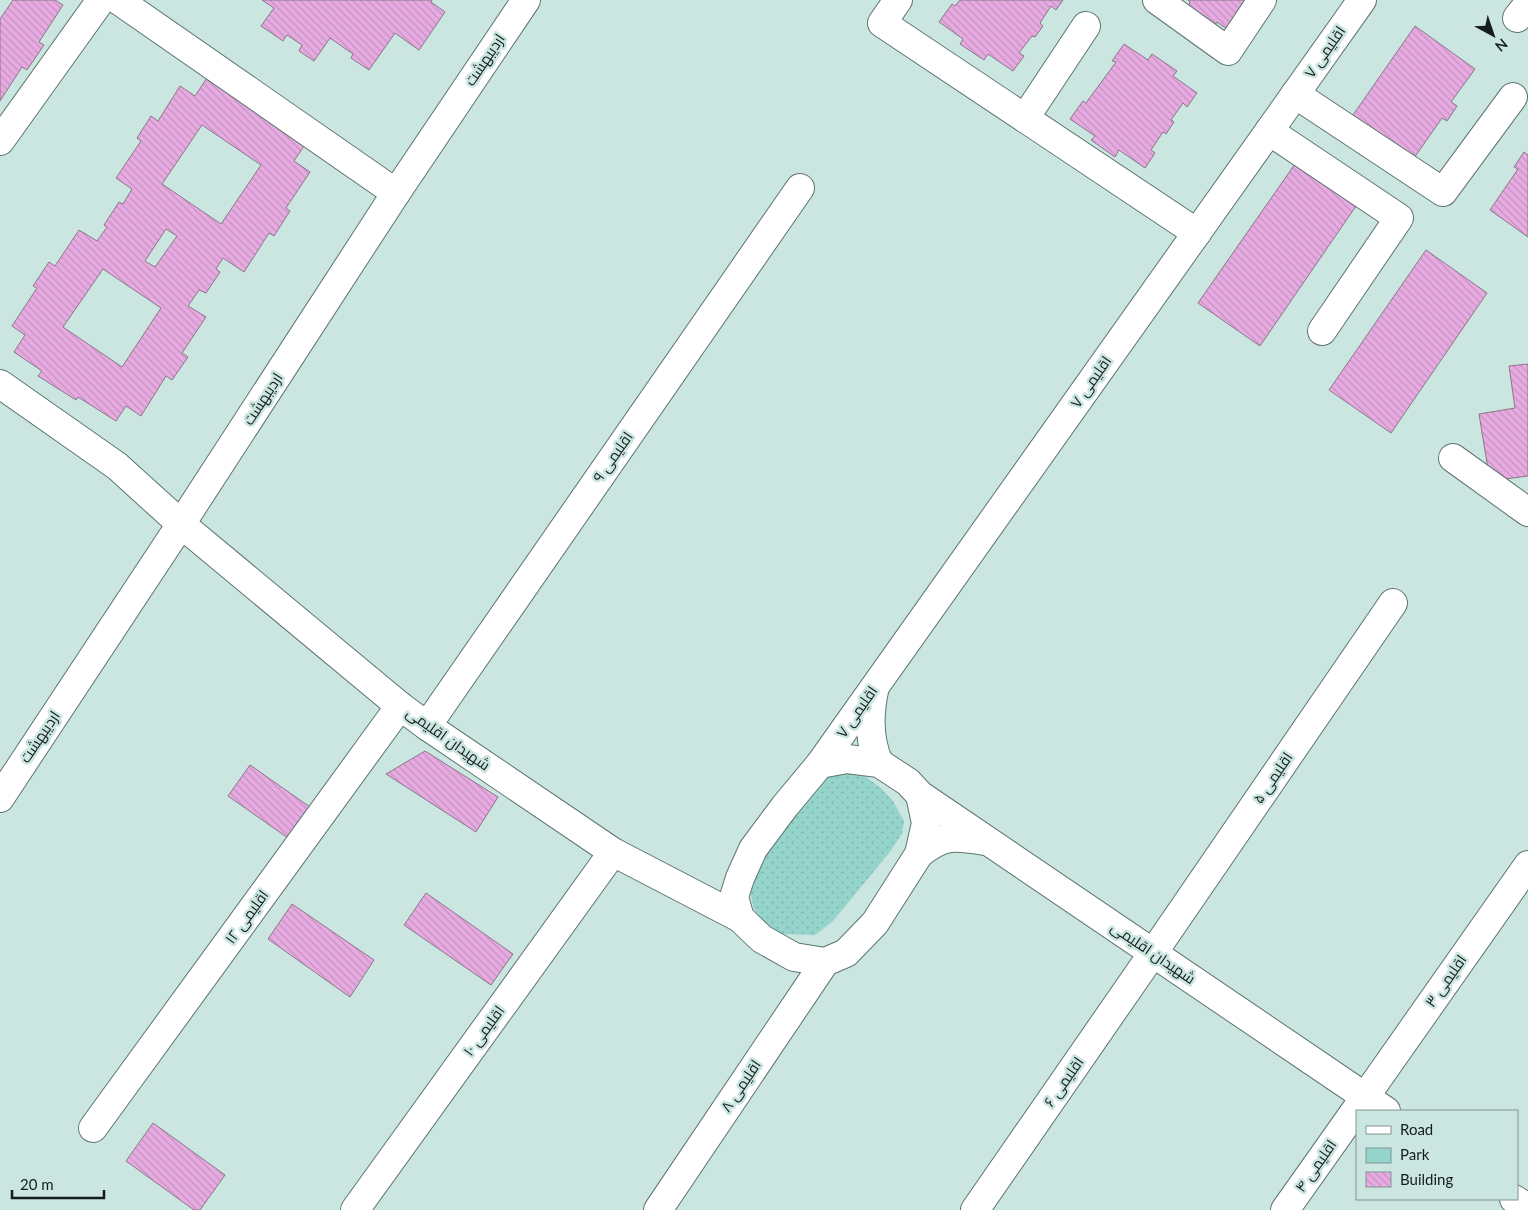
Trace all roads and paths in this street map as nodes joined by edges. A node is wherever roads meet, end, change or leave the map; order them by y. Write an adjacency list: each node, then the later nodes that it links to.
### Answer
1 (101, 0): 13 (street)
2 (118, 0): 15 (street)
3 (526, 0): 15 (street, اردیبهشت)
4 (898, 0): 11 (street)
5 (1157, 0): 6 (street)
6 (1262, 0)
7 (1362, 0): 9 (street, اقلیمی ۷)
8 (1086, 26): 11 (street)
9 (1295, 94): 10 (street); 12 (street, اقلیمی ۷)
10 (1513, 97)
11 (1025, 118): 16 (street)
12 (1269, 131): 16 (street, اقلیمی ۷); 17 (street)
13 (0, 141)
14 (800, 188): 25 (street, اقلیمی ۹)
15 (396, 194): 21 (street, اردیبهشت)
16 (1197, 233): 23 (street, اقلیمی ۷)
17 (1322, 331)
18 (0, 384): 21 (street, شهیدان اقلیمی)
19 (1454, 458): 20 (street)
20 (1528, 512)
21 (181, 524): 24 (street, شهیدان اقلیمی); 29 (street, اردیبهشت)
22 (1393, 603): 35 (street, اقلیمی ۵)
23 (875, 686): 26 (street); 27 (street, اقلیمی ۷)
24 (400, 706): 25 (street, شهیدان اقلیمی); 39 (street, اقلیمی ۱۲)
25 (427, 726): 31 (street, شهیدان اقلیمی)
26 (879, 763): 27 (street); 28 (street, شهیدان اقلیمی)
27 (820, 764): 34 (street, اقلیمی ۷)
28 (920, 794): 30 (street, شهیدان اقلیمی); 32 (street)
29 (0, 798)
30 (989, 842): 32 (street); 35 (street, شهیدان اقلیمی)
31 (613, 852): 34 (street, شهیدان اقلیمی); 42 (street, اقلیمی ۱۰)
32 (919, 854): 36 (street)
33 (1528, 865): 37 (street, اقلیمی ۳)
34 (740, 918): 36 (street, شهیدان اقلیمی)
35 (1153, 953): 37 (street, شهیدان اقلیمی); 44 (street, اقلیمی ۶)
36 (824, 962): 43 (street, اقلیمی ۸)
37 (1375, 1104)
38 (1356, 1126): 45 (street, اقلیمی ۴)
39 (93, 1128)
40 (1516, 1200): 41 (street)
41 (1528, 1208)
42 (354, 1210)
43 (658, 1210)
44 (975, 1210)
45 (1285, 1210)

